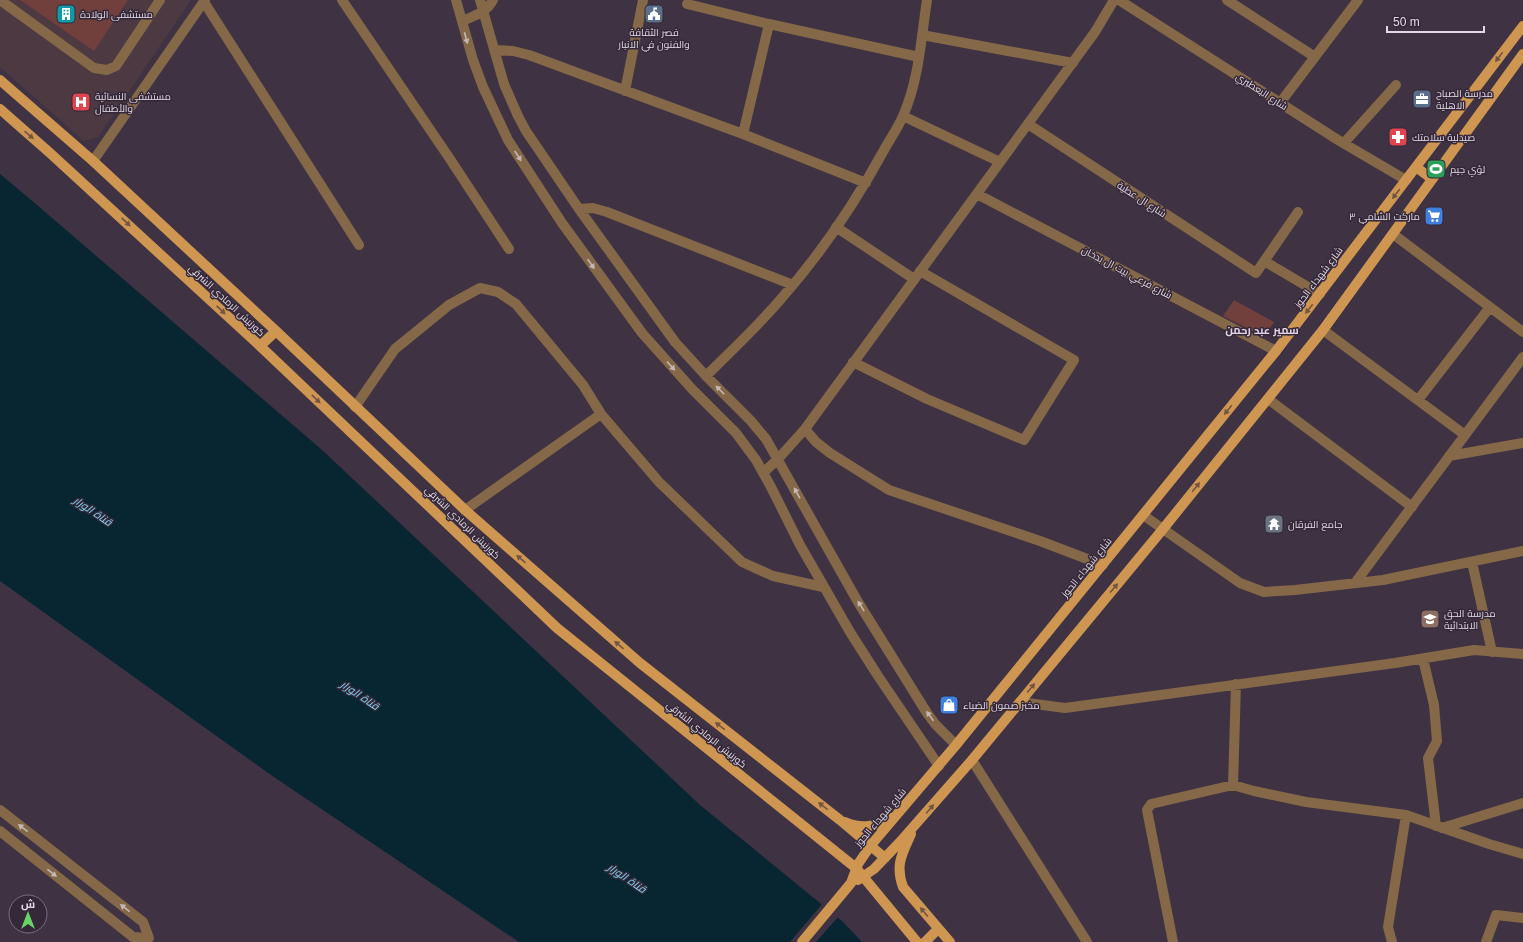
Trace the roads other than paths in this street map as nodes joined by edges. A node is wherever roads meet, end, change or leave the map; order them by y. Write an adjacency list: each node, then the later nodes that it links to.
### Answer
1 (0, 0): 2 (street)
2 (160, 0)
3 (342, 0): 46 (street)
4 (456, 0): 16 (street)
5 (480, 0): 15 (street)
6 (493, 0): 15 (street)
7 (642, 0): 27 (street)
8 (927, 0): 19 (street)
9 (1114, 0): 24 (street)
10 (1119, 0): 28 (street, شارع البعطيري)
11 (1227, 0): 23 (street)
12 (1358, 0): 23 (street)
13 (204, 1): 34 (street); 45 (street)
14 (687, 4): 17 (street)
15 (484, 11): 16 (street); 20 (street)
16 (462, 21): 69 (street, one-way to 69)
17 (769, 24): 22 (street); 32 (street)
18 (1523, 26): 36 (main road, شارع شهداء الحوز, one-way to 36)
19 (922, 35): 22 (street); 24 (street)
20 (495, 50): 27 (street); 41 (street)
21 (1523, 54): 37 (main road)
22 (919, 57): 30 (street)
23 (1315, 57): 28 (street)
24 (1072, 63): 31 (street)
25 (0, 80): 34 (main road, كورنيش الرمادي الشرقي)
26 (1396, 85): 33 (street)
27 (625, 91): 32 (street)
28 (1280, 103): 33 (street, شارع البعطيري)
29 (0, 109): 55 (main road, كورنيش الرمادي الشرقي, one-way to 55)
30 (903, 116): 35 (street); 39 (street)
31 (1028, 124): 35 (street); 47 (street, شارع ال عطية)
32 (743, 134): 39 (street)
33 (1344, 143): 38 (street, شارع البعطيري)
34 (93, 161): 53 (main road, كورنيش الرمادي الشرقي)
35 (1000, 162): 40 (street)
36 (1416, 167): 37 (main road); 38 (main road, شارع شهداء الحوز)
37 (1432, 179): 44 (main road)
38 (1406, 180): 50 (main road, شارع شهداء الحوز, one-way to 50)
39 (866, 183): 43 (street)
40 (977, 194): 48 (street); 56 (street, شارع فرعي بيت ال بدخان)
41 (579, 209): 49 (street); 59 (street)
42 (1298, 212): 47 (street)
43 (836, 227): 48 (street); 49 (street)
44 (1393, 234): 51 (street); 52 (main road)
45 (359, 245)
46 (509, 249)
47 (1264, 261): 50 (street)
48 (917, 275): 58 (street); 58 (street)
49 (793, 285): 59 (street)
50 (1320, 294): 56 (main road, شارع شهداء الحوز, one-way to 56)
51 (1490, 307): 54 (street); 61 (street)
52 (1323, 330): 60 (main road); 61 (street)
53 (276, 331): 55 (main road); 62 (main road, كورنيش الرمادي الشرقي)
54 (1523, 332)
55 (260, 346): 99 (main road, كورنيش الرمادي الشرقي, one-way to 99)
56 (1276, 351): 72 (main road, شارع شهداء الحوز, one-way to 72)
57 (1523, 357): 65 (street)
58 (853, 362): 64 (street)
59 (706, 376): 68 (street, one-way to 59)
60 (1268, 398): 70 (street); 73 (main road, one-way to 60)
61 (1418, 400): 65 (street)
62 (355, 407): 63 (street); 71 (main road, كورنيش الرمادي الشرقي)
63 (601, 414): 71 (street); 78 (street)
64 (805, 429): 68 (street); 76 (street)
65 (1465, 435): 67 (street)
66 (1523, 443): 67 (street)
67 (1449, 456): 70 (street)
68 (778, 459): 69 (street); 84 (street, one-way to 68)
69 (763, 473): 78 (street)
70 (1412, 507): 77 (street)
71 (465, 510): 92 (main road, كورنيش الرمادي الشرقي, one-way to 71)
72 (1143, 515): 73 (street); 76 (main road, شارع شهداء الحوز)
73 (1163, 528): 77 (street); 83 (main road, one-way to 73)
74 (1523, 551): 75 (street)
75 (1472, 562): 77 (street); 79 (street)
76 (1103, 565): 84 (main road, شارع شهداء الحوز)
77 (1355, 583)
78 (823, 587): 86 (street)
79 (1492, 652): 80 (street); 81 (street)
80 (1523, 654)
81 (1423, 659): 82 (street); 93 (street)
82 (1236, 684): 83 (street); 87 (street)
83 (1020, 702): 85 (main road)
84 (956, 745): 86 (main road, شارع شهداء الحوز)
85 (972, 760): 94 (main road, one-way to 85); 108 (street)
86 (939, 766): 90 (main road, شارع شهداء الحوز)
87 (1233, 785): 91 (street); 109 (street)
88 (1523, 803): 93 (street)
89 (0, 810): 95 (street, one-way to 89)
90 (896, 815): 92 (main road); 96 (main road, شارع شهداء الحوز)
91 (1406, 815): 93 (street); 110 (street)
92 (840, 820): 96 (main road, كورنيش الرمادي الشرقي)
93 (1439, 827): 97 (street)
94 (913, 828): 98 (main road); 103 (main road, one-way to 94)
95 (0, 831)
96 (870, 845): 98 (main road, كورنيش الرمادي الشرقي); 99 (main road, شارع شهداء الحوز)
97 (1523, 854)
98 (885, 858): 100 (main road)
99 (856, 868): 100 (main road, كورنيش الرمادي الشرقي); 101 (main road, شارع شهداء الحوز)
100 (864, 876): 101 (main road); 105 (main road, كورنيش الرمادي الشرقي)
101 (851, 883): 104 (main road)
102 (1523, 918): 111 (street)
103 (938, 929): 106 (main road); 107 (main road)
104 (802, 942)
105 (917, 942)
106 (925, 942)
107 (950, 942)
108 (1086, 942)
109 (1173, 942)
110 (1392, 942)
111 (1486, 942)

